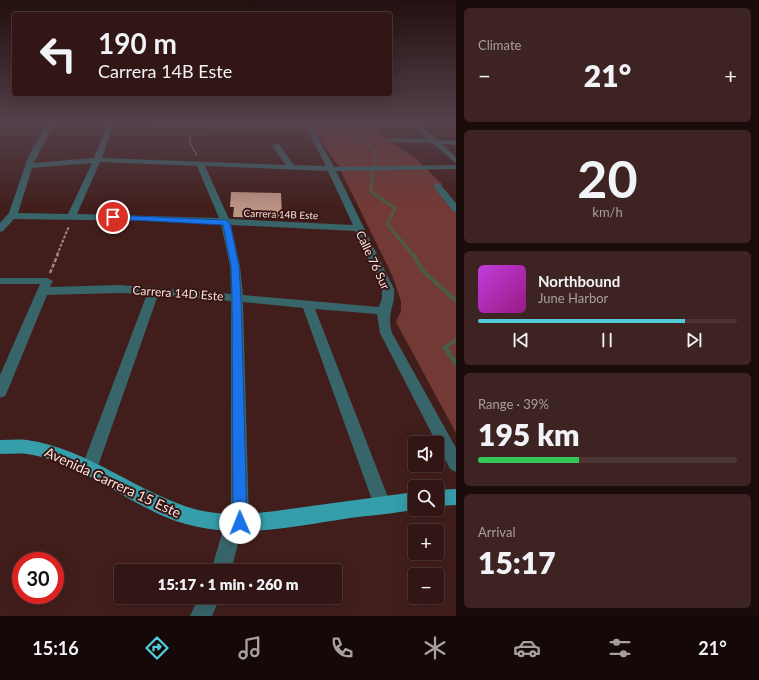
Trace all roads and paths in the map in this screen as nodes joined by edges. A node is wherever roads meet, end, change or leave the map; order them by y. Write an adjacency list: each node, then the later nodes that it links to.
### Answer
1 (35, 151): 10 (street)
2 (100, 151): 7 (street)
3 (194, 151): 9 (path)
4 (279, 151): 12 (street)
5 (321, 151): 13 (street, Calle 76 Sur)
6 (444, 151): 8 (street)
7 (97, 160): 9 (street); 10 (street); 17 (street)
8 (456, 161)
9 (200, 164): 12 (street); 18 (street)
10 (30, 166): 16 (street)
11 (456, 167): 13 (street)
12 (292, 168): 13 (street)
13 (331, 169): 19 (street, Calle 76 Sur)
14 (437, 186): 15 (street)
15 (456, 209)
16 (12, 216): 17 (street, Carrera 14B Este); 20 (street)
17 (72, 216): 18 (street, Carrera 14B Este); 22 (path)
18 (226, 223): 19 (street, Carrera 14B Este); 24 (street)
19 (358, 228): 26 (street, Calle 76 Sur)
20 (0, 230)
21 (0, 281): 22 (street, Carrera 14D Este)
22 (45, 286): 23 (street, Carrera 14D Este); 27 (street)
23 (154, 291): 24 (street, Carrera 14D Este); 30 (street)
24 (237, 297): 25 (street, Carrera 14D Este); 35 (street)
25 (307, 303): 26 (street, Carrera 14D Este); 34 (street)
26 (384, 311): 29 (street, Calle 76 Sur)
27 (0, 392)
28 (0, 447): 30 (main road, Avenida Carrera 15 Este)
29 (456, 464)
30 (89, 469): 35 (main road, Avenida Carrera 15 Este)
31 (456, 497): 32 (main road)
32 (444, 498)
33 (408, 502): 34 (main road, Avenida Carrera 15 Este)
34 (382, 505): 35 (main road, Avenida Carrera 15 Este)
35 (237, 523): 36 (street)
36 (223, 564)
37 (207, 604): 38 (street)
38 (201, 616)

